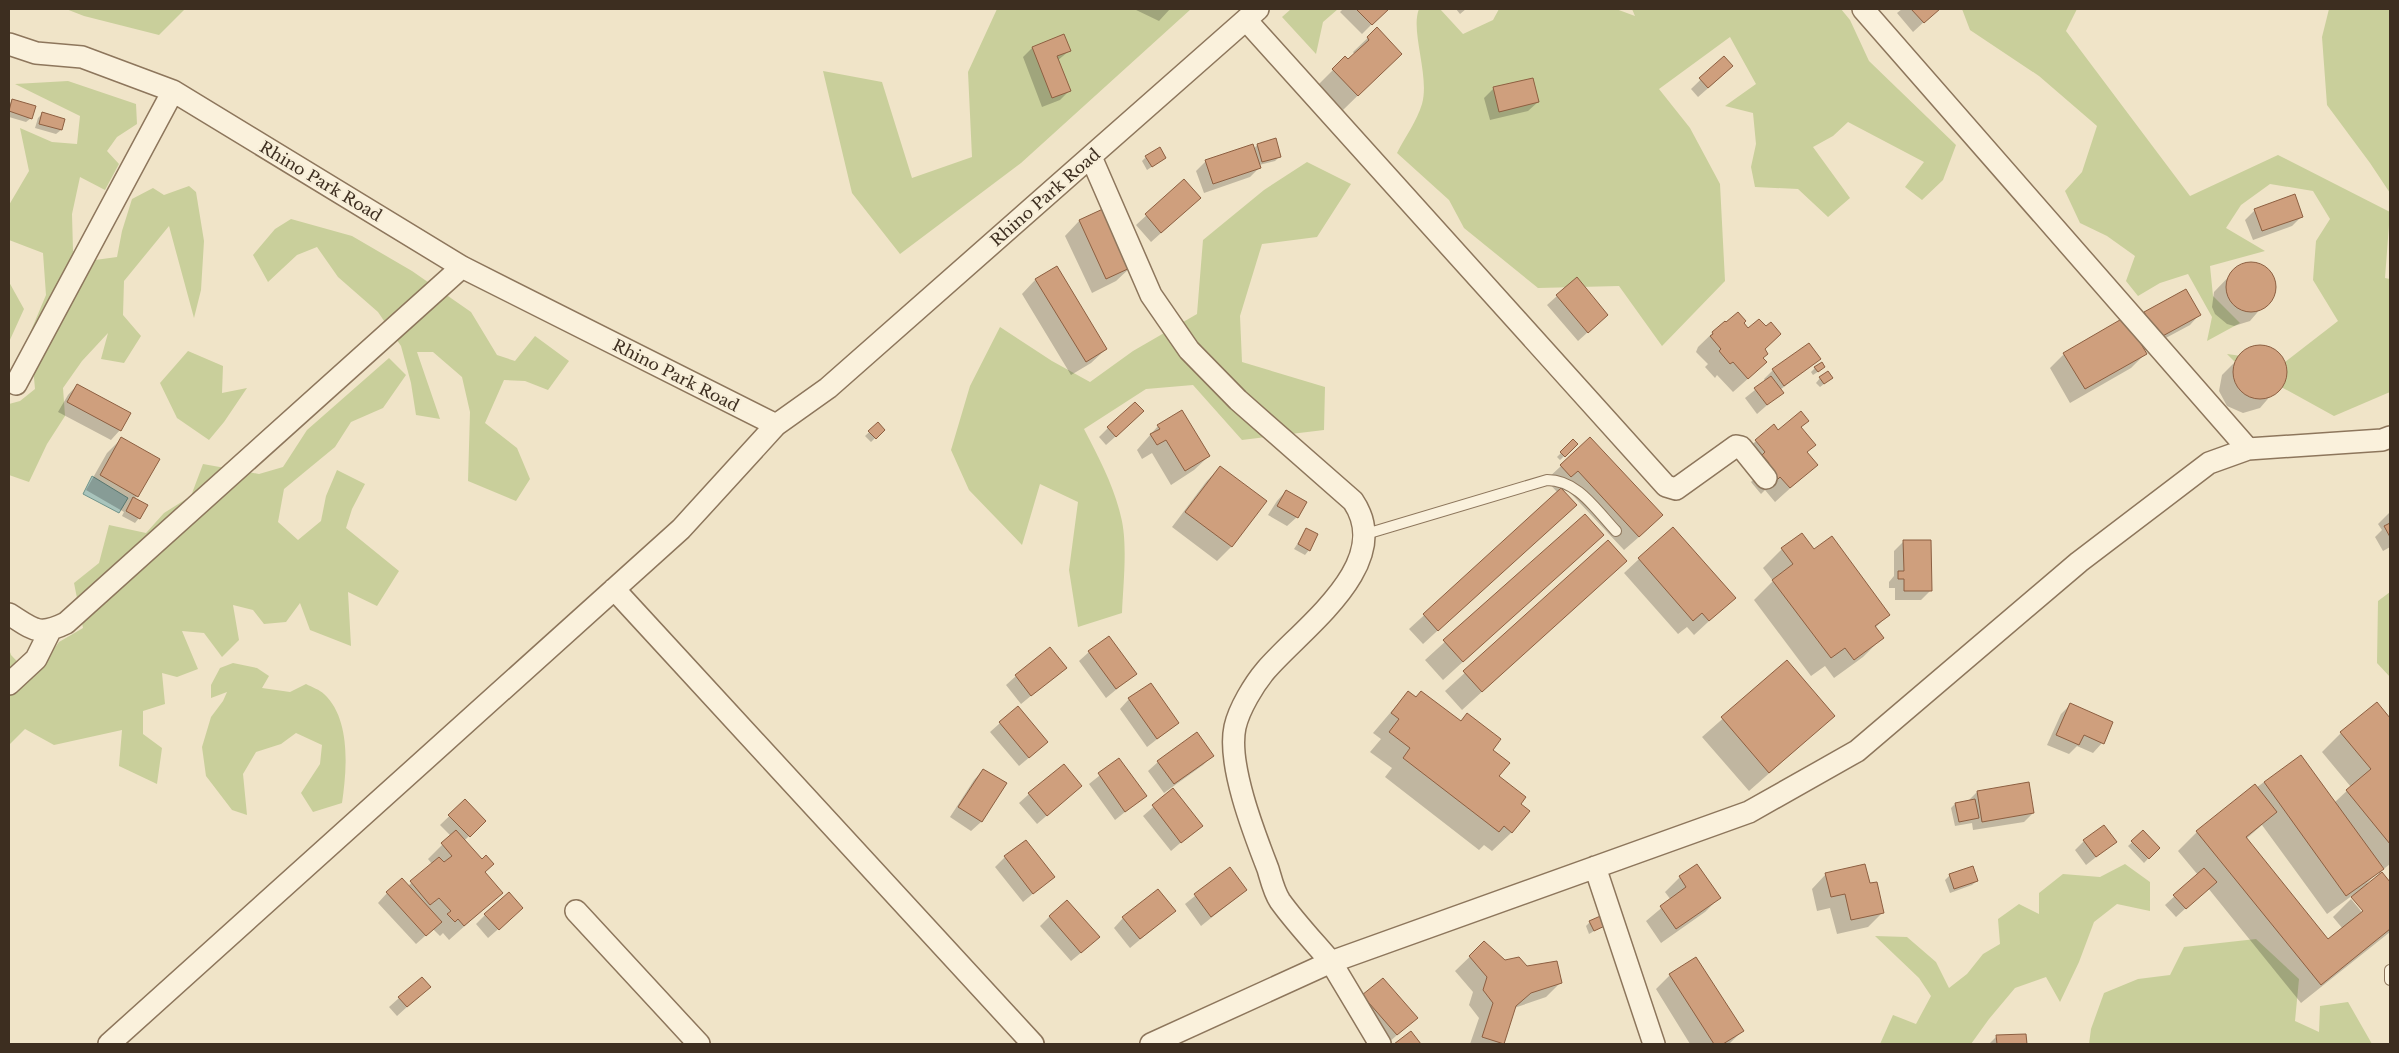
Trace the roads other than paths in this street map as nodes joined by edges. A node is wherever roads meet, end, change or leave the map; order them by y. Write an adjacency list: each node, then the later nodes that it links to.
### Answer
1 (1863, 9): 10 (street)
2 (1252, 14): 5 (street, Rhino Park Road); 11 (street)
3 (9, 44): 4 (street, Rhino Park Road)
4 (173, 91): 6 (street, Rhino Park Road); 7 (street)
5 (1091, 157): 8 (street, Rhino Park Road); 13 (street)
6 (462, 267): 8 (street, Rhino Park Road); 16 (street)
7 (16, 384)
8 (776, 426): 14 (street)
9 (2390, 437): 10 (street)
10 (2248, 448): 18 (street)
11 (1766, 478)
12 (1616, 531): 13 (lane)
13 (1366, 534): 20 (street)
14 (614, 589): 21 (street); 23 (street)
15 (9, 614): 16 (street)
16 (50, 631): 17 (street)
17 (9, 684)
18 (1595, 868): 20 (street); 26 (street)
19 (576, 911): 22 (street)
20 (1331, 962): 24 (street); 25 (street)
21 (109, 1044)
22 (699, 1044)
23 (1033, 1044)
24 (1151, 1044)
25 (1380, 1044)
26 (1654, 1044)

